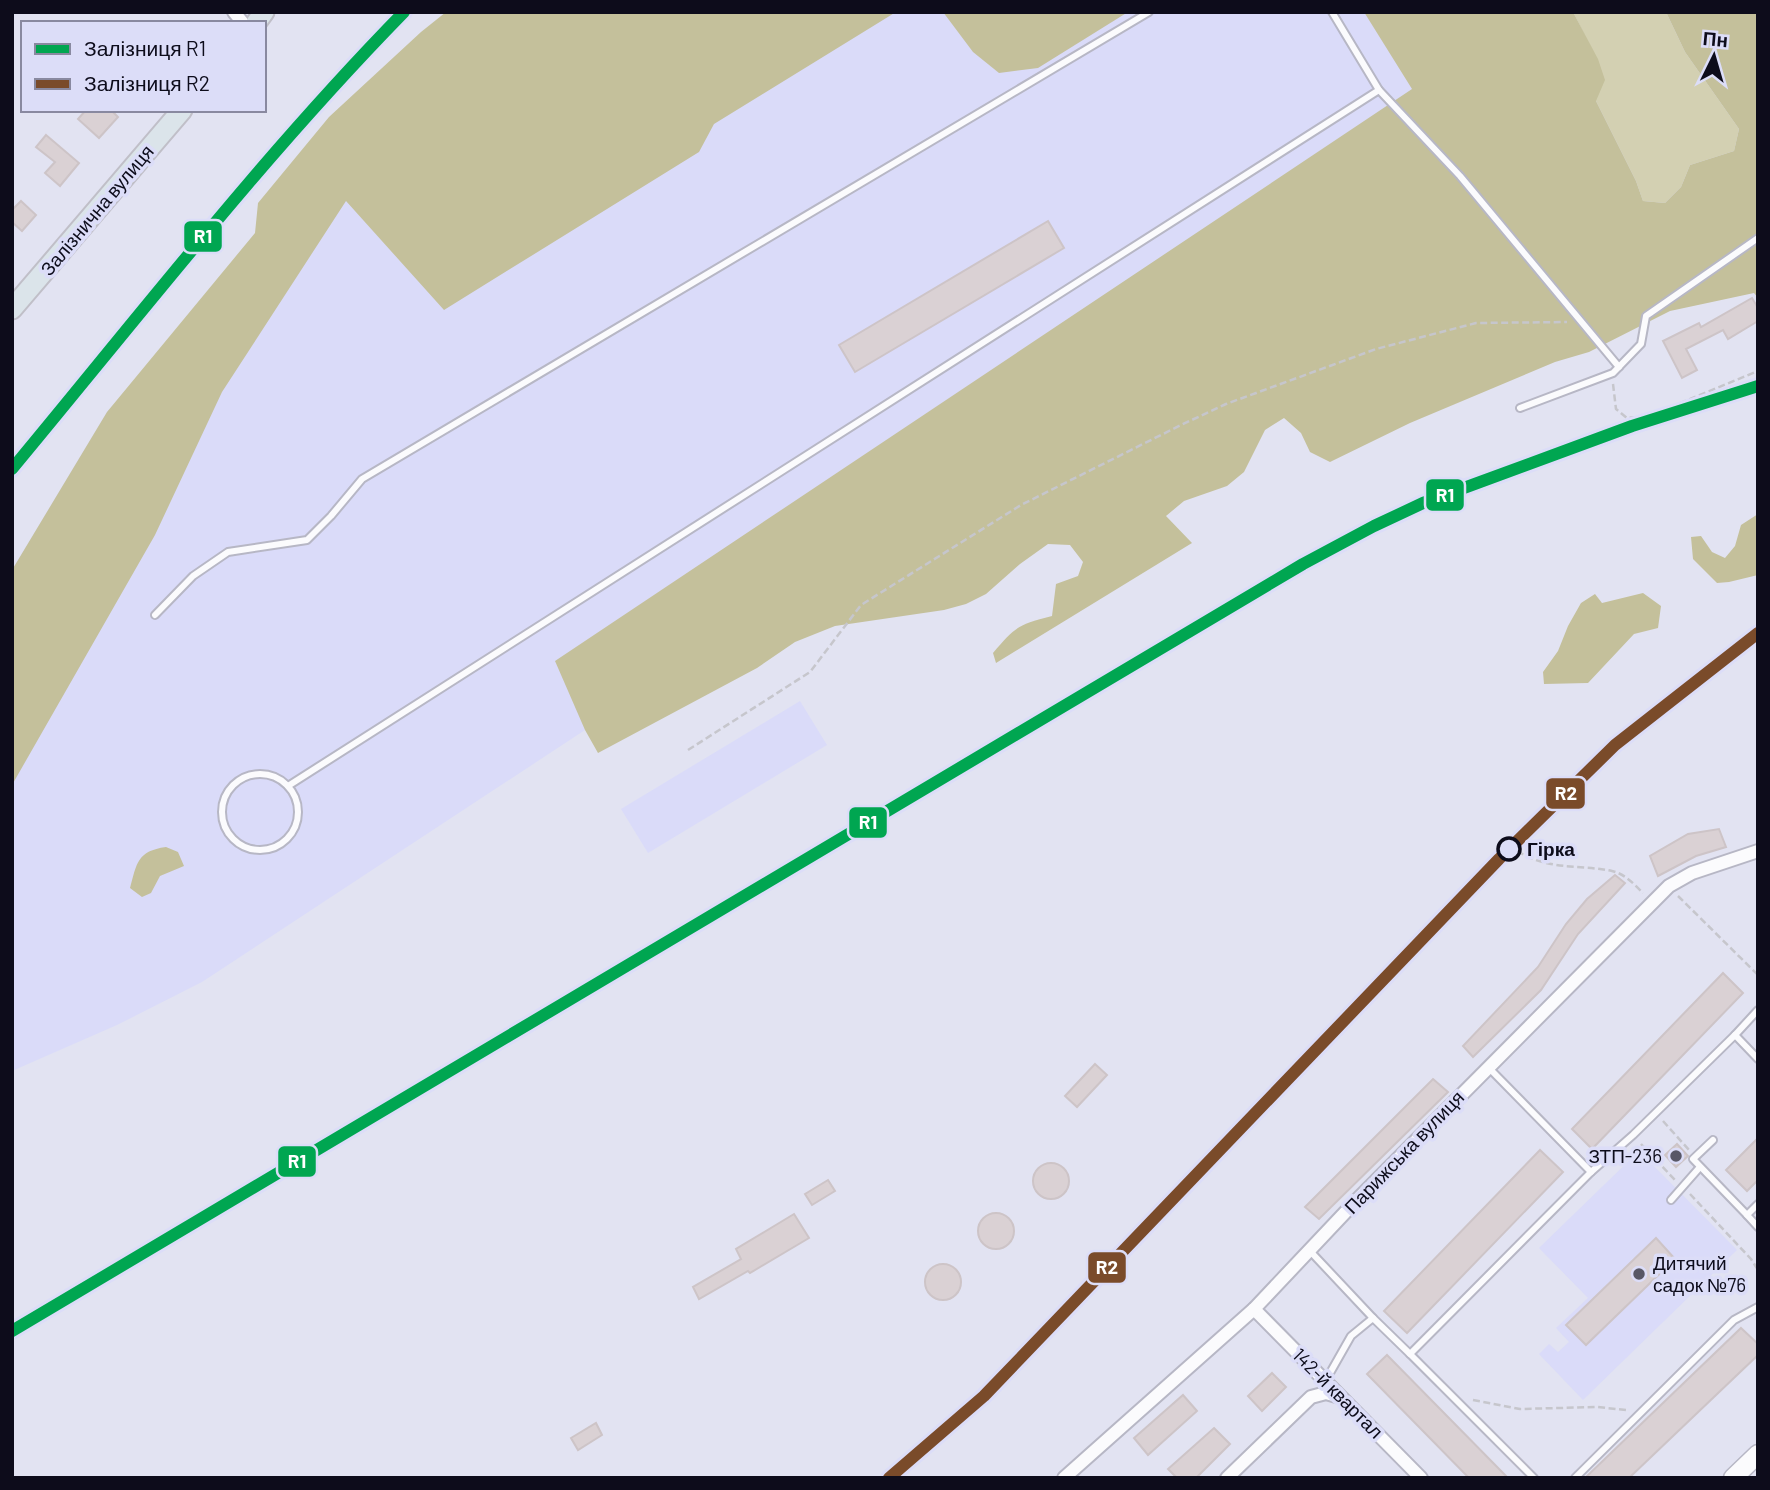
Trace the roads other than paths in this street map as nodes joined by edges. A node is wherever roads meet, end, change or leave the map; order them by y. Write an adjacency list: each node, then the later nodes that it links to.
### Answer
1 (1149, 12): 9 (lane)
2 (1332, 12): 3 (lane)
3 (1379, 90): 7 (lane); 10 (lane)
4 (180, 112): 6 (main road, Залізнична вулиця)
5 (1758, 238): 7 (lane)
6 (12, 309)
7 (1619, 367): 8 (lane)
8 (1520, 408)
9 (155, 615)
10 (288, 786): 10 (lane)
11 (1758, 851): 15 (street, Парижська вулиця)
12 (1758, 1010): 13 (lane)
13 (1735, 1035): 14 (lane); 18 (lane)
14 (1758, 1059)
15 (1488, 1067): 18 (lane); 23 (street, Парижська вулиця)
16 (1713, 1140): 17 (lane)
17 (1700, 1167): 19 (lane); 21 (lane)
18 (1591, 1172): 27 (lane)
19 (1671, 1200)
20 (1758, 1204): 21 (lane)
21 (1747, 1215): 22 (lane)
22 (1758, 1227)
23 (1310, 1251): 25 (street, Парижська вулиця); 26 (lane)
24 (1758, 1307): 35 (lane)
25 (1254, 1309): 28 (street, 142-й квартал); 31 (street, Парижська вулиця)
26 (1373, 1318): 27 (lane); 28 (lane)
27 (1410, 1354): 34 (lane)
28 (1325, 1382): 29 (street, 142-й квартал)
29 (1339, 1397): 32 (street); 33 (street, 142-й квартал)
30 (1758, 1454): 36 (street)
31 (1064, 1478)
32 (1227, 1478)
33 (1421, 1478)
34 (1534, 1478)
35 (1575, 1478)
36 (1733, 1478)

